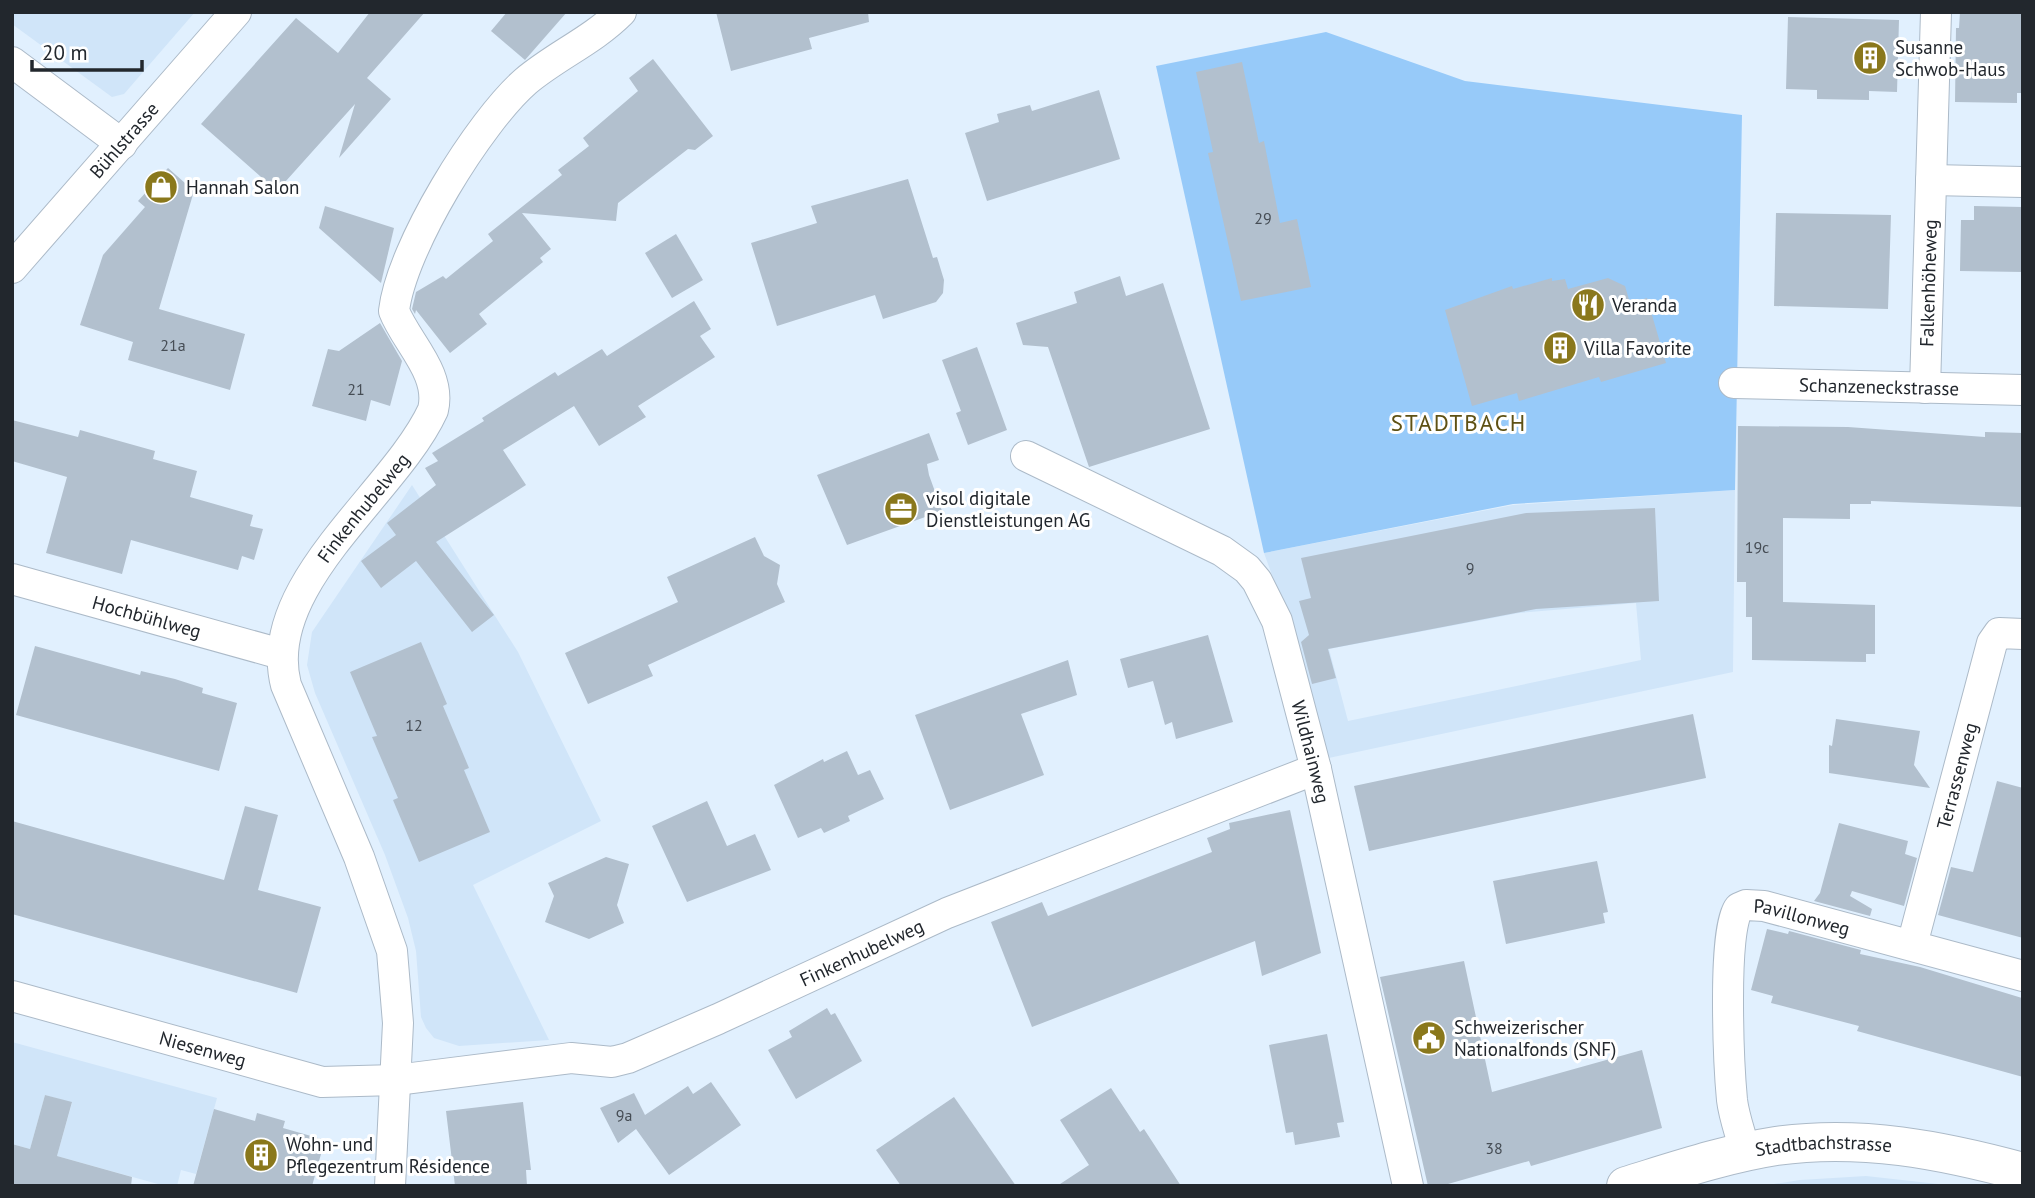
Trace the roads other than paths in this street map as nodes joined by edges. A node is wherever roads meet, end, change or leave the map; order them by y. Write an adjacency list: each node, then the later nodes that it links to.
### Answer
1 (236, 12): 5 (street, Bühlstrasse)
2 (621, 12): 15 (street, Finkenhubelweg)
3 (1936, 12): 6 (street, Falkenhöheweg)
4 (12, 62): 5 (street)
5 (121, 144): 8 (street, Bühlstrasse)
6 (1931, 180): 7 (street); 10 (street, Falkenhöheweg)
7 (2023, 182)
8 (12, 268)
9 (1734, 383): 10 (street, Schanzeneckstrasse)
10 (1925, 388): 11 (street, Schanzeneckstrasse)
11 (2023, 390)
12 (1026, 456): 16 (street, Wildhainweg)
13 (12, 579): 15 (street, Hochbühlweg)
14 (2023, 634): 17 (street, Terrassenweg)
15 (281, 654): 20 (street, Finkenhubelweg)
16 (1316, 769): 20 (street, Finkenhubelweg); 24 (street, Wildhainweg)
17 (1912, 945): 18 (street, Pavillonweg); 21 (street, Pavillonweg)
18 (2023, 975)
19 (12, 996): 20 (street, Niesenweg)
20 (396, 1080): 23 (street, Finkenhubelweg)
21 (1745, 1152): 22 (main road, Stadtbachstrasse); 25 (main road, Stadtbachstrasse)
22 (2023, 1172)
23 (390, 1186)
24 (1408, 1186)
25 (1626, 1186)

